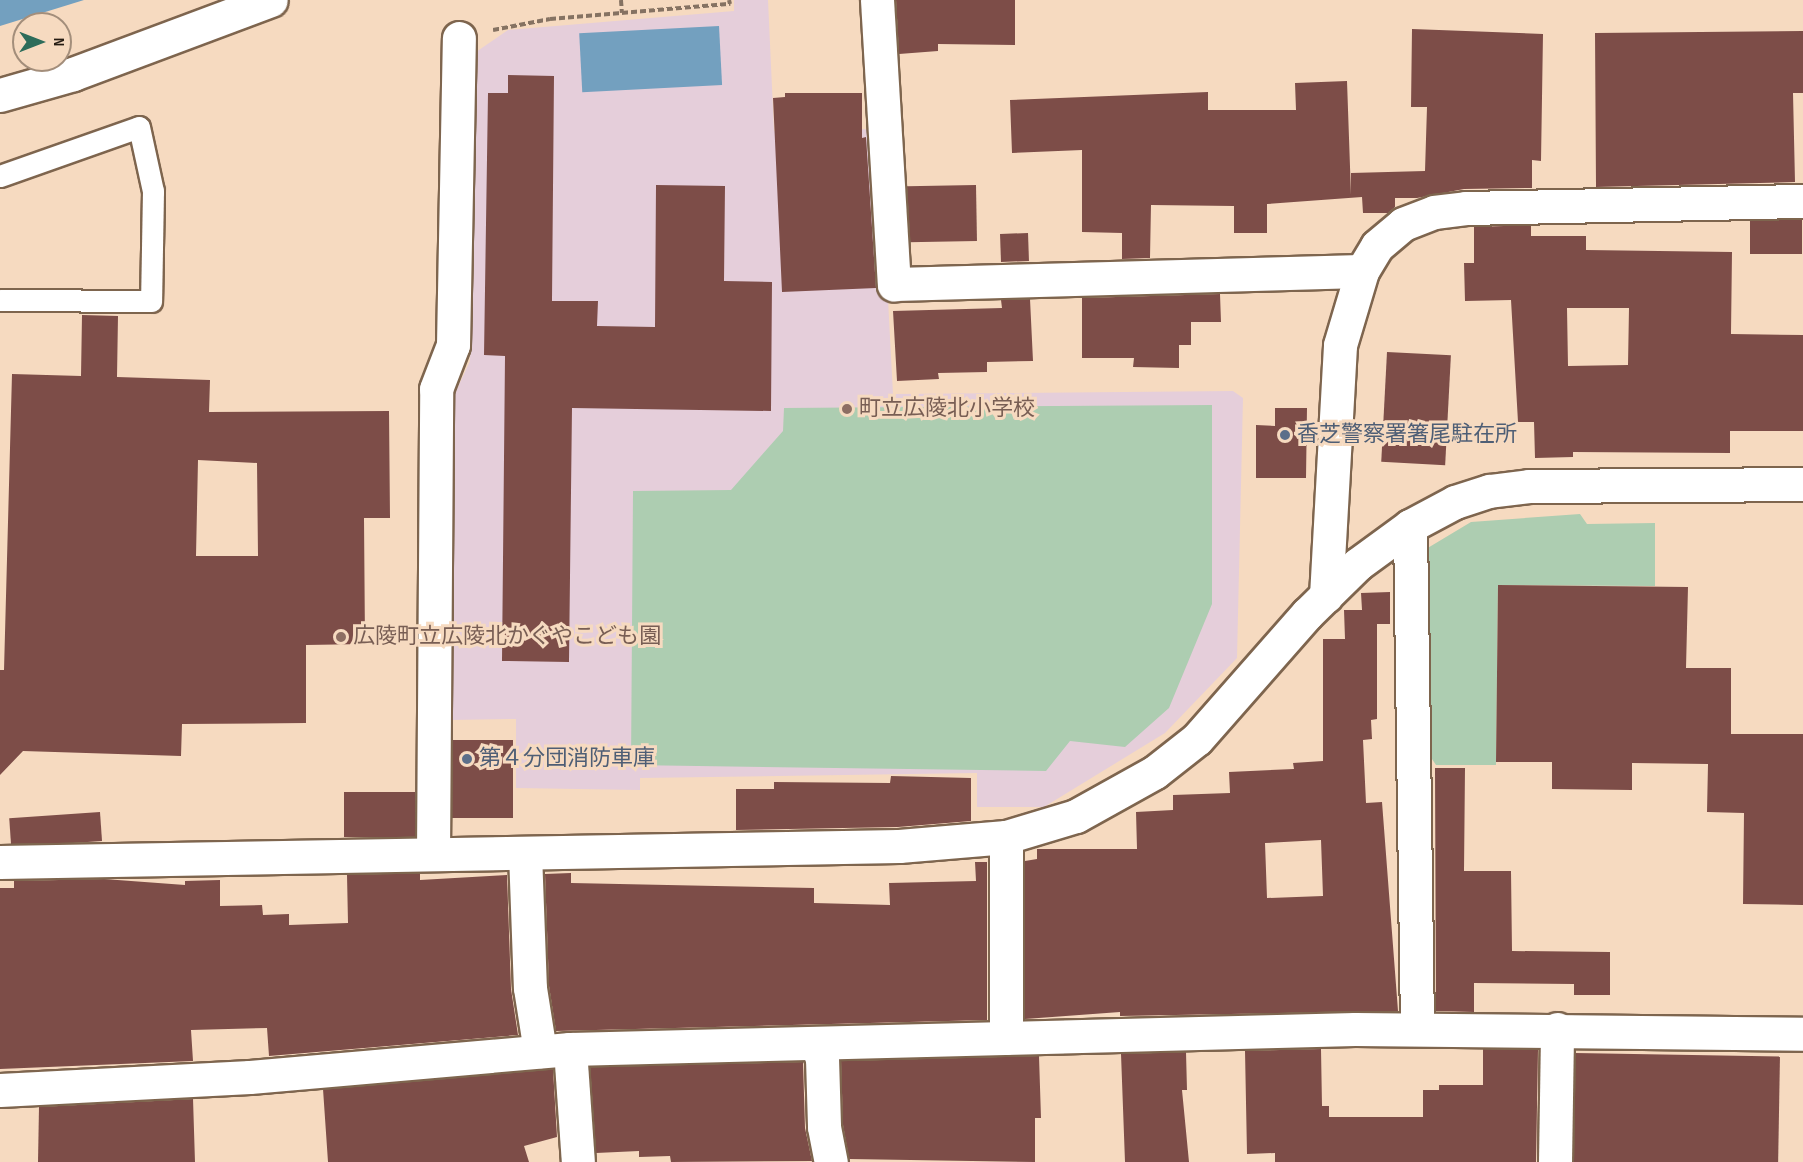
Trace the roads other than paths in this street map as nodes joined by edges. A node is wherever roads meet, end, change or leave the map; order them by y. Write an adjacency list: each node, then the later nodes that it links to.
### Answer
1 (271, 0): 4 (street)
2 (877, 0): 7 (street)
3 (459, 38): 14 (street)
4 (0, 95)
5 (0, 176): 8 (lane)
6 (1803, 201): 7 (street)
7 (1362, 271): 11 (street)
8 (0, 300)
9 (1803, 484): 10 (street)
10 (1410, 526): 11 (street); 16 (street)
11 (1326, 596): 12 (street)
12 (1006, 837): 13 (street); 19 (street)
13 (525, 853): 14 (street); 21 (street)
14 (433, 854): 15 (street)
15 (0, 862)
16 (1417, 1029): 17 (street); 19 (street)
17 (1557, 1029): 18 (street); 25 (street)
18 (1803, 1034)
19 (1006, 1038): 20 (street)
20 (816, 1044): 21 (street); 24 (street)
21 (555, 1050): 22 (street); 23 (street)
22 (0, 1090)
23 (578, 1162)
24 (831, 1162)
25 (1555, 1162)

